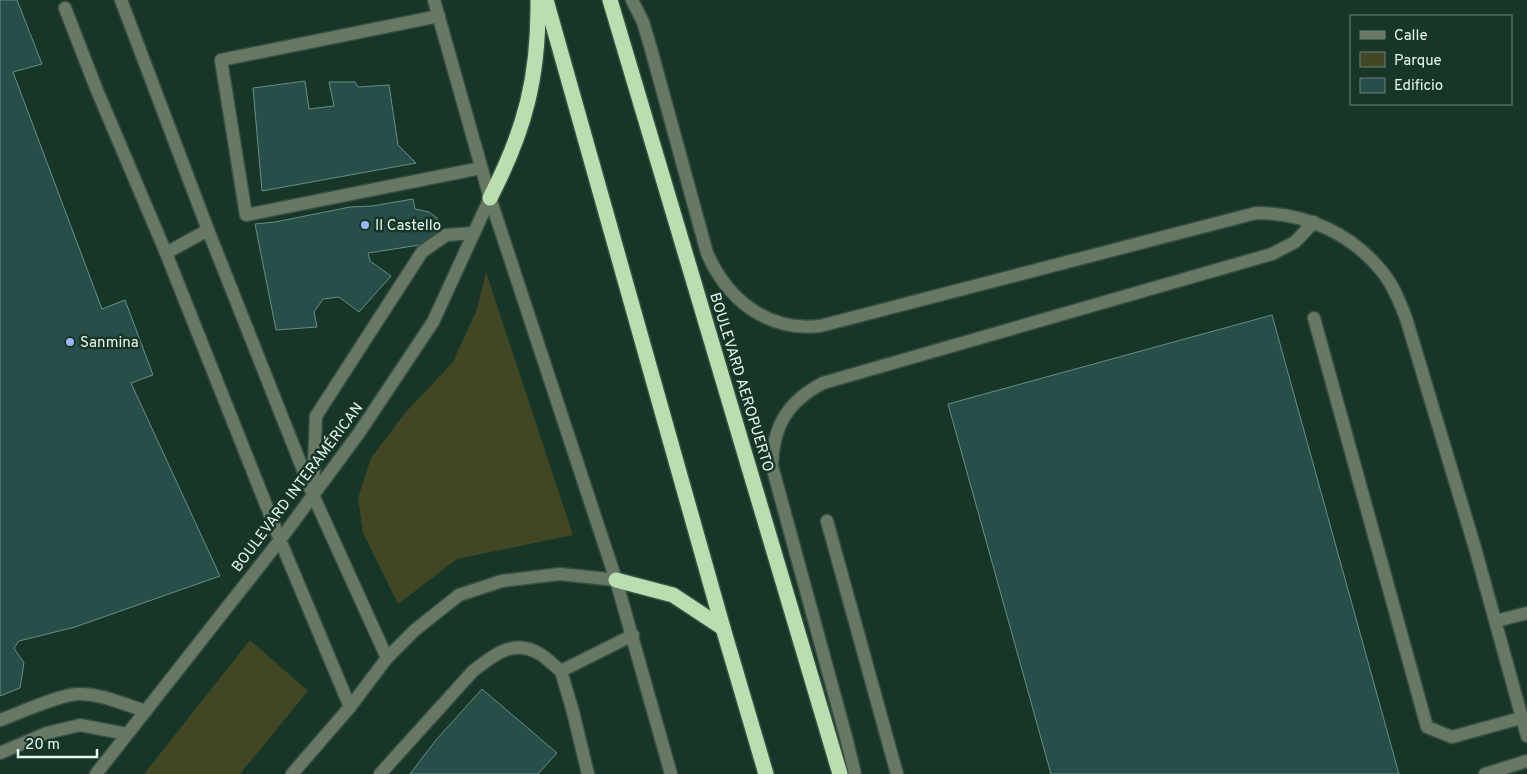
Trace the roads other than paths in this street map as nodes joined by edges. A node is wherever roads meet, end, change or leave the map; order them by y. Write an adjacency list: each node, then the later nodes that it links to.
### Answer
1 (121, 0): 12 (street)
2 (434, 0): 8 (street)
3 (538, 0): 10 (highway)
4 (546, 0): 22 (highway)
5 (610, 0): 40 (highway, BOULEVARD AEROPUERTO)
6 (632, 0): 11 (street)
7 (65, 8): 14 (street)
8 (439, 16): 9 (street); 9 (street)
9 (481, 168): 10 (street)
10 (490, 198): 13 (street, BOULEVARD INTERAMÉRICAN); 19 (street)
11 (1314, 222): 21 (street); 41 (street)
12 (208, 230): 14 (street); 16 (street)
13 (474, 233): 16 (street, BOULEVARD INTERAMÉRICAN); 16 (street)
14 (166, 253): 18 (street)
15 (1314, 318): 28 (street)
16 (313, 495): 18 (street, BOULEVARD INTERAMÉRICAN); 24 (street)
17 (827, 521): 42 (street)
18 (280, 540): 26 (street); 27 (street, BOULEVARD INTERAMÉRICAN)
19 (616, 580): 22 (highway); 23 (street); 24 (street)
20 (1527, 613): 21 (street)
21 (1496, 621): 28 (street)
22 (723, 628): 39 (highway)
23 (633, 635): 25 (street); 38 (street)
24 (387, 658): 26 (street)
25 (561, 671): 36 (street); 37 (street)
26 (350, 707): 35 (street)
27 (146, 711): 29 (street); 30 (street, BOULEVARD INTERAMÉRICAN)
28 (1521, 718): 31 (street)
29 (0, 720)
30 (127, 734): 32 (street); 34 (street, BOULEVARD INTERAMÉRICAN)
31 (1527, 736)
32 (0, 753)
33 (1527, 761): 43 (street)
34 (96, 774)
35 (292, 774)
36 (380, 774)
37 (588, 774)
38 (671, 774)
39 (766, 774)
40 (840, 774)
41 (855, 774)
42 (897, 774)
43 (1485, 774)

